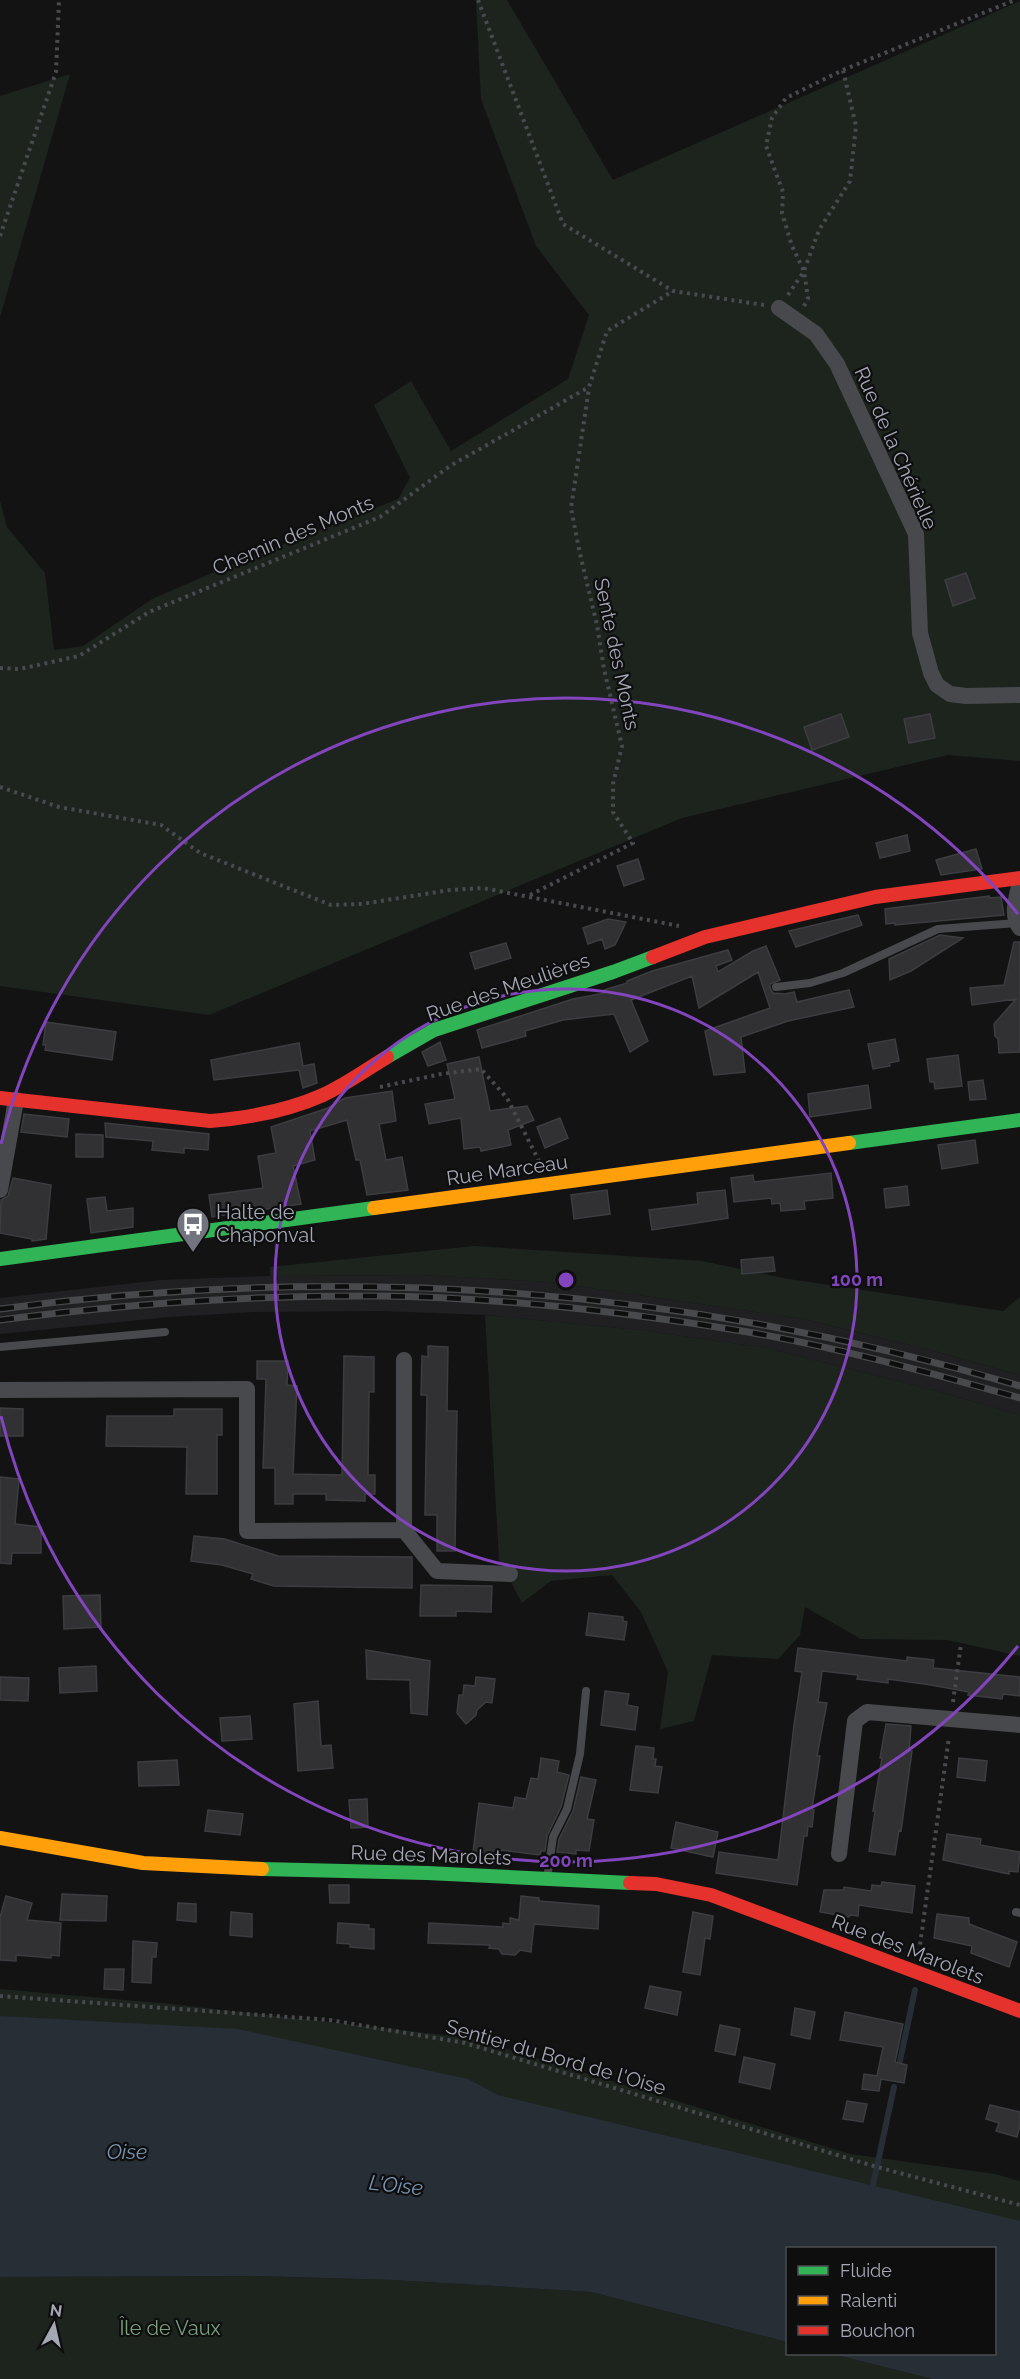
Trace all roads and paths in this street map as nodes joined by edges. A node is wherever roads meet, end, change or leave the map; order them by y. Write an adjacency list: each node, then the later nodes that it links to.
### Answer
1 (59, 0): 5 (path)
2 (478, 0): 7 (path)
3 (1015, 0): 4 (path)
4 (843, 70): 6 (path); 6 (path)
5 (0, 236)
6 (804, 271): 8 (path); 9 (path)
7 (673, 291): 8 (path); 10 (path)
8 (779, 308): 9 (street, Rue de la Chérielle)
9 (796, 320): 12 (street, Rue de la Chérielle)
10 (590, 387): 11 (path, Chemin des Monts); 15 (path, Sente des Monts)
11 (0, 668)
12 (1020, 695)
13 (0, 787): 15 (path)
14 (1020, 880): 16 (street); 17 (street, Rue des Meulières)
15 (529, 895): 17 (path)
16 (1018, 926): 18 (lane)
17 (705, 937): 20 (street, Rue des Meulières)
18 (776, 987)
19 (372, 1088): 22 (path)
20 (8, 1099): 23 (street)
21 (1020, 1120): 22 (street, Rue Marceau)
22 (548, 1184): 24 (street, Rue Marceau)
23 (0, 1190)
24 (0, 1259)
25 (165, 1332): 26 (lane)
26 (0, 1347)
27 (404, 1360): 29 (street)
28 (0, 1390): 29 (street)
29 (404, 1530): 30 (street)
30 (510, 1574)
31 (961, 1644): 33 (path)
32 (586, 1691): 37 (lane)
33 (951, 1719): 34 (street); 36 (street); 38 (path)
34 (1020, 1725)
35 (0, 1838): 37 (street, Rue des Marolets)
36 (839, 1854)
37 (547, 1879): 38 (street, Rue des Marolets)
38 (915, 1973): 40 (street, Rue des Marolets)
39 (0, 1996): 41 (path, Sentier du Bord de l'Oise)
40 (1020, 2012)
41 (1020, 2205)

